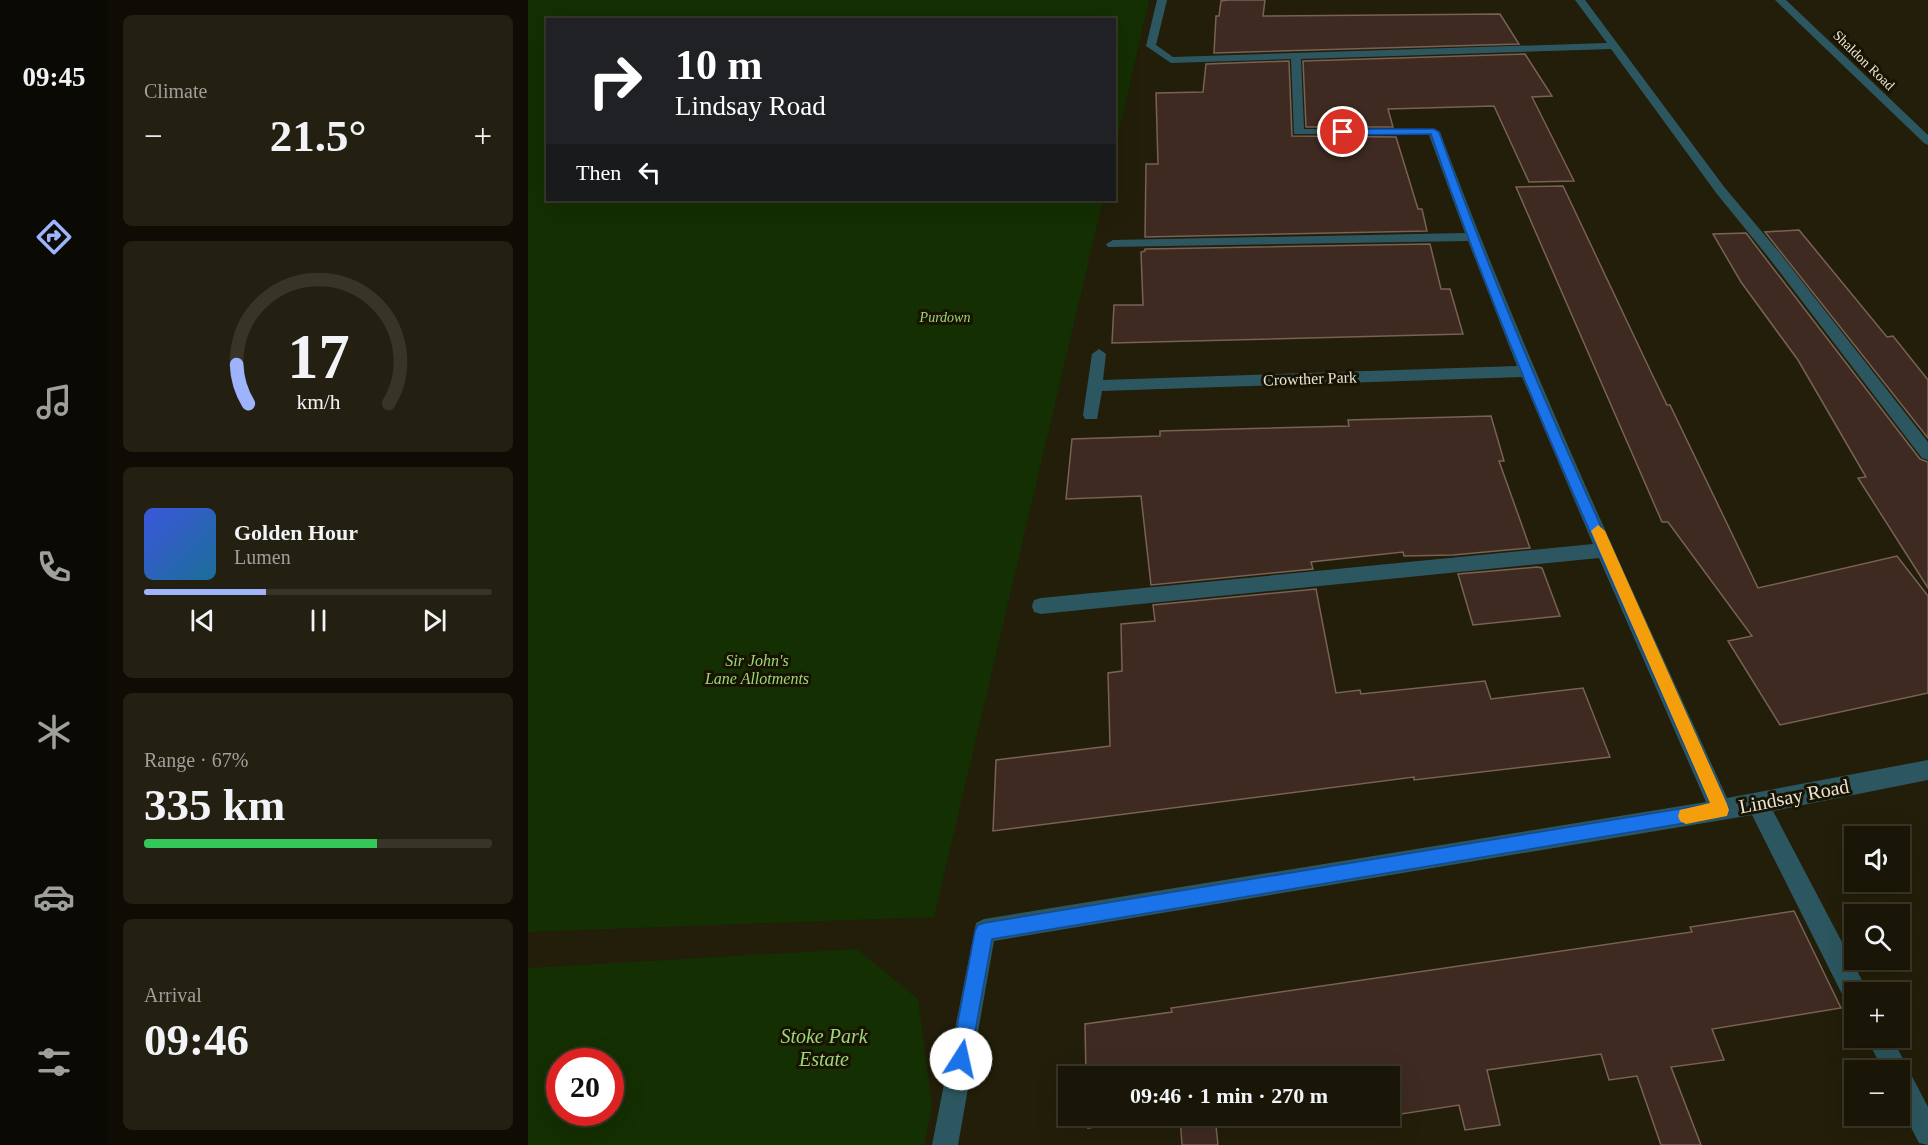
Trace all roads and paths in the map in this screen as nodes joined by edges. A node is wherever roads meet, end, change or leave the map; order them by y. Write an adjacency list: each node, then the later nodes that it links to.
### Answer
1 (1162, 0): 5 (street)
2 (1580, 0): 4 (street)
3 (1780, 0): 6 (street, Shaldon Road)
4 (1615, 46): 5 (street); 13 (street)
5 (1296, 56): 7 (street)
6 (1928, 141)
7 (1471, 237): 8 (street); 10 (street)
8 (1113, 244)
9 (1099, 354): 11 (street)
10 (1527, 371): 11 (street, Crowther Park); 14 (street)
11 (1094, 386): 12 (street)
12 (1091, 415)
13 (1928, 454)
14 (1606, 550): 15 (street); 18 (street)
15 (1041, 606)
16 (1928, 770): 17 (street, Lindsay Road)
17 (1757, 803): 18 (street, Lindsay Road); 19 (street)
18 (1721, 810): 22 (street, Lindsay Road)
19 (1849, 982)
20 (1910, 1099): 21 (street)
21 (1928, 1134)
22 (945, 1145)

